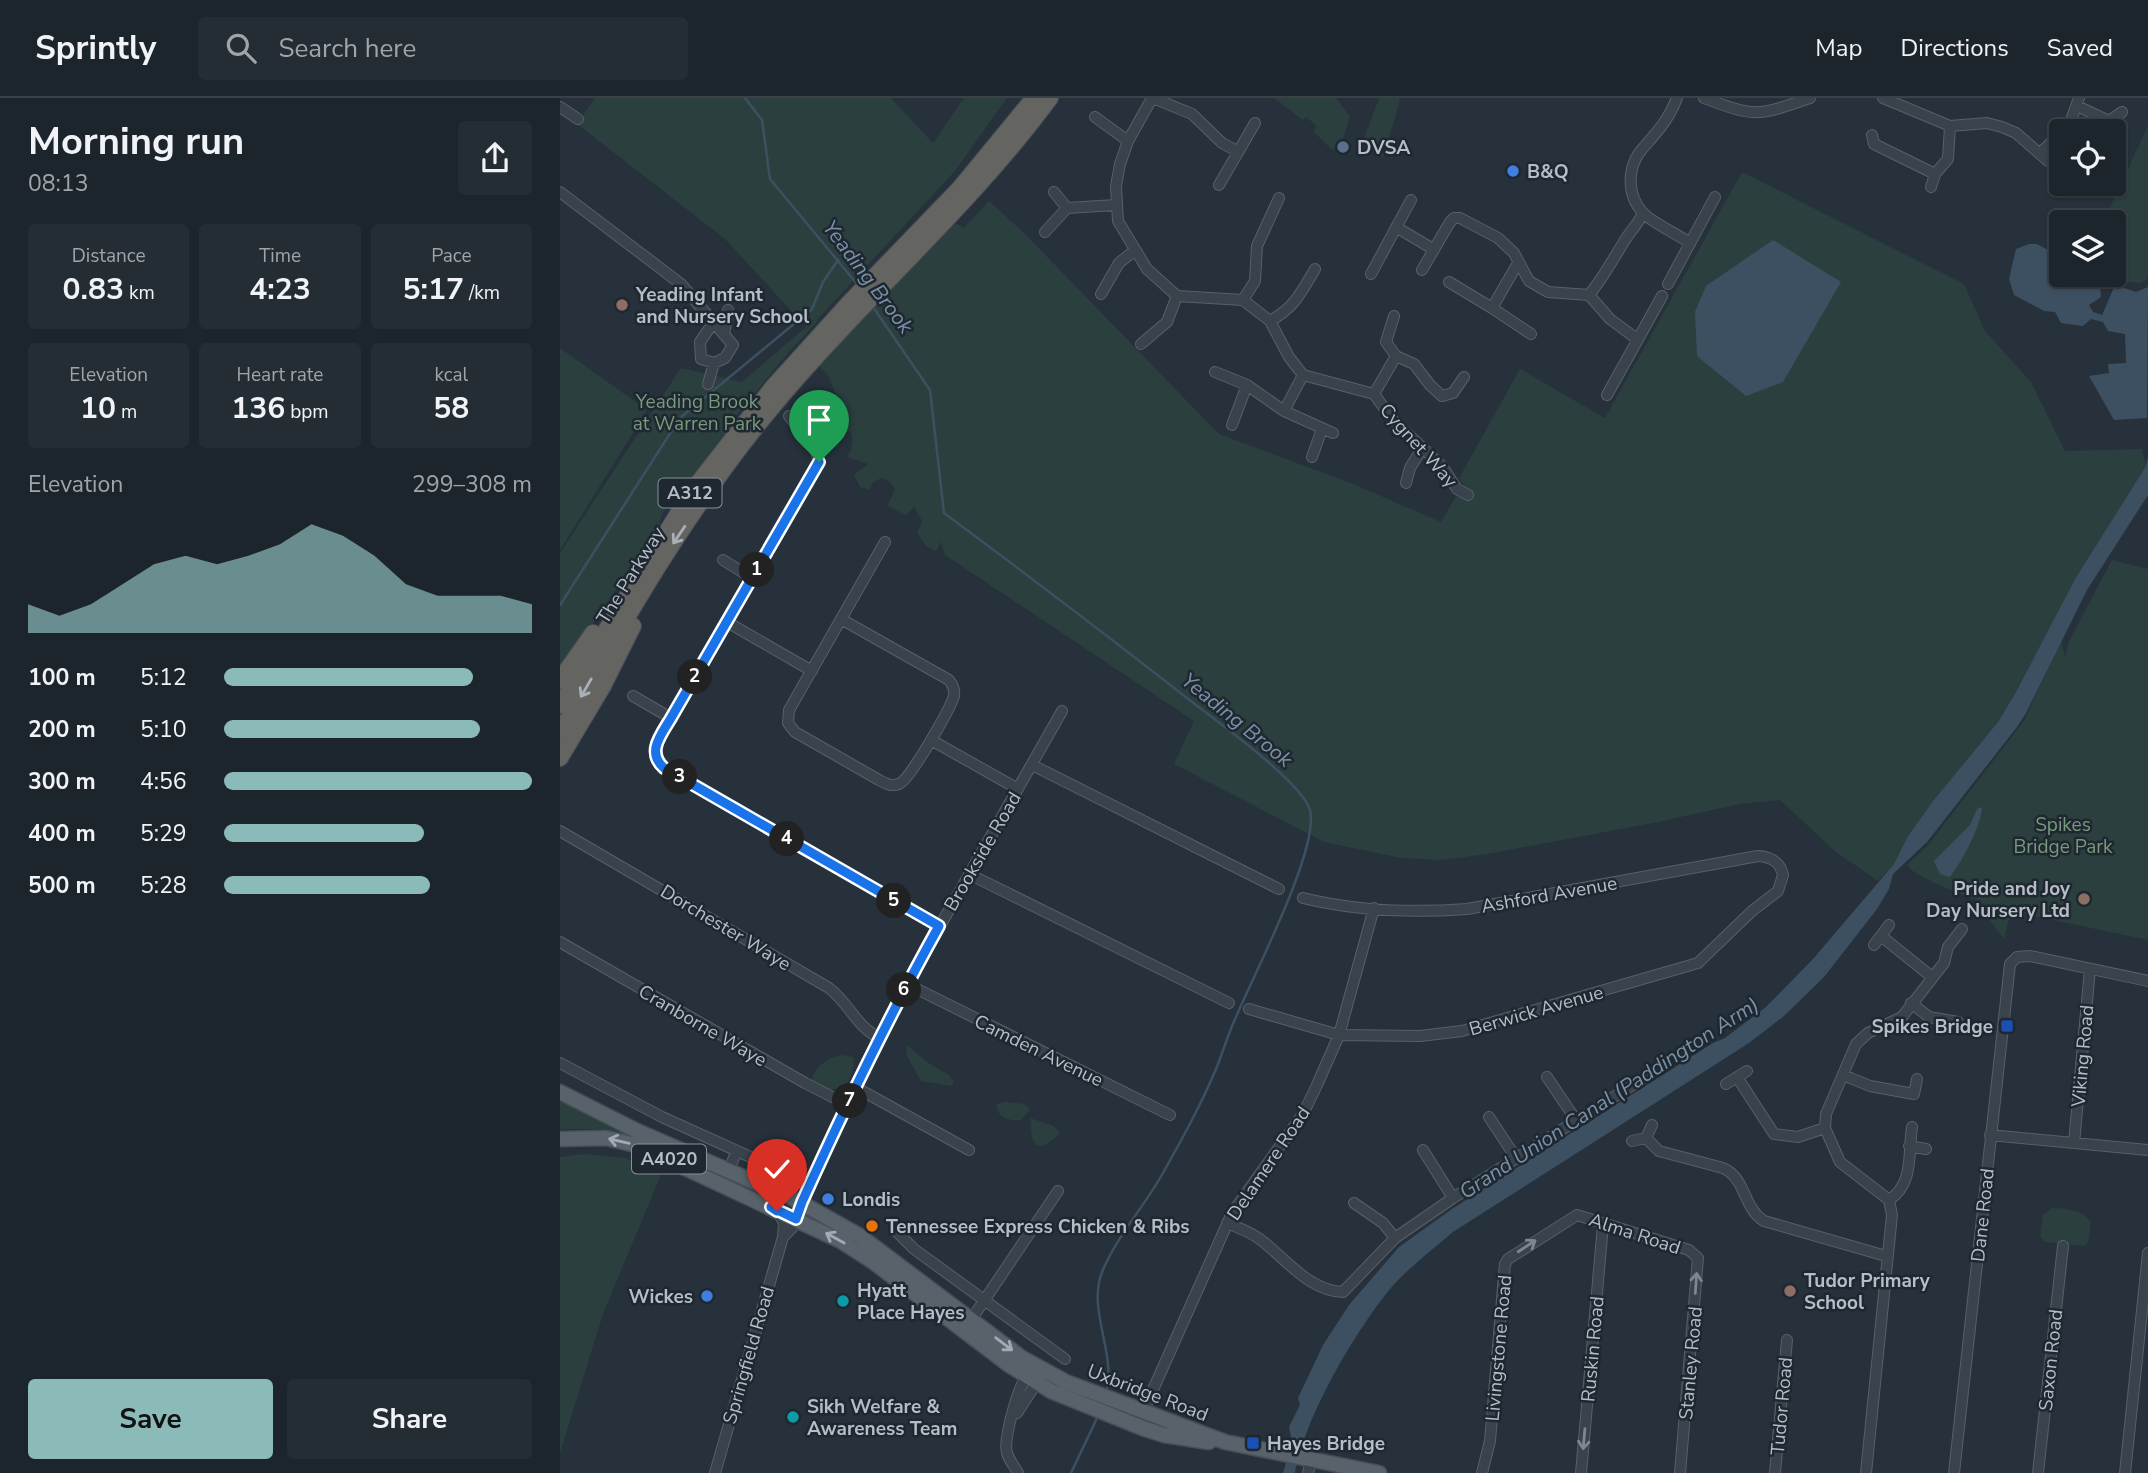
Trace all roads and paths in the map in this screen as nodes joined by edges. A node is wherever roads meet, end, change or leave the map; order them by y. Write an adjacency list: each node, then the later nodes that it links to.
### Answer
1 (1034, 98): 44 (highway, The Parkway / A312)
2 (1049, 98): 44 (highway, The Parkway / A312)
3 (1153, 98): 18 (street); 21 (street)
4 (1677, 98): 34 (street)
5 (1704, 98): 6 (street)
6 (1810, 98)
7 (1883, 98): 17 (street)
8 (2078, 102): 13 (street); 14 (street)
9 (560, 107): 12 (street)
10 (2122, 112): 15 (street)
11 (1096, 117): 18 (street)
12 (578, 119)
13 (2072, 119)
14 (2099, 119)
15 (2115, 119)
16 (1255, 123): 21 (street)
17 (1950, 126): 22 (street); 24 (street)
18 (1129, 141): 32 (street)
19 (1871, 143): 24 (street)
20 (2049, 144): 22 (street)
21 (1237, 151): 25 (street)
22 (2040, 153): 23 (street)
23 (2049, 162)
24 (1936, 174): 26 (street)
25 (1219, 185)
26 (1931, 187)
27 (560, 192): 56 (street)
28 (1054, 192): 33 (street)
29 (1715, 197): 37 (street)
30 (1279, 198): 51 (street)
31 (1411, 200): 35 (street)
32 (1116, 205): 33 (street); 39 (street)
33 (1068, 208): 36 (street)
34 (1643, 214): 37 (street); 48 (street)
35 (1396, 227): 38 (street); 43 (street)
36 (1045, 232)
37 (1690, 243): 46 (street)
38 (1433, 250): 40 (street); 42 (street)
39 (1134, 251): 47 (street); 49 (street)
40 (1518, 263): 48 (street); 52 (street)
41 (1315, 269): 55 (street)
42 (1422, 270)
43 (1371, 274)
44 (878, 282): 81 (highway, The Parkway / A312)
45 (1449, 282): 52 (street)
46 (1668, 284)
47 (1101, 294)
48 (1589, 295): 59 (street)
49 (1177, 296): 51 (street); 60 (street)
50 (1662, 296): 59 (street)
51 (1244, 300): 55 (street)
52 (1492, 307): 57 (street)
53 (728, 310): 58 (street)
54 (1394, 316): 61 (street)
55 (1270, 321): 64 (street)
56 (713, 323): 58 (street); 62 (street)
57 (1531, 334)
58 (724, 335): 62 (street)
59 (1637, 339): 69 (street)
60 (1141, 344)
61 (1396, 356): 65 (street); 68 (street)
62 (714, 363): 66 (street)
63 (1215, 372): 67 (street)
64 (1303, 375): 68 (street, Cygnet Way); 70 (street)
65 (1464, 377)
66 (709, 384)
67 (1247, 385): 70 (street); 72 (street)
68 (1374, 394): 75 (street, Cygnet Way)
69 (1606, 395)
70 (1284, 411): 73 (street)
71 (789, 416): 82 (street)
72 (1232, 425)
73 (1322, 429): 74 (street); 76 (street)
74 (1333, 433)
75 (1423, 447): 77 (street); 78 (street, Cygnet Way)
76 (1312, 457)
77 (1406, 483)
78 (1468, 495)
79 (885, 542): 83 (street)
80 (723, 560): 82 (street)
81 (653, 563): 86 (highway, A312); 88 (highway, The Parkway / A312); 91 (highway, The Parkway / A312, one-way to 91); 93 (highway, A312)
82 (752, 578): 84 (street)
83 (841, 619): 85 (street); 92 (street)
84 (727, 622): 85 (street); 90 (street)
85 (812, 671): 92 (street)
86 (560, 680)
87 (633, 696): 90 (street)
88 (560, 705)
89 (1062, 711): 94 (street, Brookside Road)
90 (671, 718): 103 (street)
91 (560, 733)
92 (931, 740): 95 (street)
93 (560, 758)
94 (1032, 765): 95 (street, Brookside Road); 99 (street)
95 (1018, 789): 97 (street, Brookside Road)
96 (560, 831): 119 (street, Dorchester Waye)
97 (969, 874): 103 (street, Brookside Road); 114 (street)
98 (1783, 875): 101 (street, Ashford Avenue); 118 (street, Berwick Avenue)
99 (1279, 889)
100 (1303, 898): 101 (street, Ashford Avenue)
101 (1374, 908): 118 (street, Delamere Road)
102 (1889, 925): 106 (street)
103 (939, 926): 113 (street, Brookside Road)
104 (1962, 929): 108 (street)
105 (1941, 934): 108 (street)
106 (1881, 936): 109 (street); 111 (street)
107 (560, 942): 130 (street, Cranborne Waye)
108 (1951, 943): 111 (street)
109 (1874, 945)
110 (2090, 969): 112 (street); 137 (street, Dane Road); 141 (street, Viking Road)
111 (1932, 977): 115 (street)
112 (2148, 981)
113 (907, 984): 119 (street, Brookside Road); 131 (street, Camden Avenue)
114 (1228, 1003)
115 (1911, 1003): 117 (street); 123 (street)
116 (1249, 1009): 118 (street, Berwick Avenue)
117 (1958, 1022)
118 (1339, 1035): 160 (street, Delamere Road)
119 (880, 1038): 128 (street, Brookside Road)
120 (560, 1063): 147 (street)
121 (1748, 1070): 125 (street)
122 (1647, 1076): 133 (street)
123 (1843, 1076): 126 (street); 135 (street)
124 (1547, 1077): 133 (street)
125 (1737, 1077): 127 (street); 135 (street)
126 (1917, 1079)
127 (1726, 1084)
128 (857, 1088): 130 (street, Brookside Road); 144 (street)
129 (560, 1092): 149 (main road, Uxbridge Road / A4020)
130 (848, 1105): 155 (street, Brookside Road)
131 (1170, 1115)
132 (1489, 1117): 148 (street)
133 (1576, 1120): 148 (street)
134 (1652, 1125): 138 (street)
135 (1825, 1128): 154 (street)
136 (1912, 1128): 142 (street)
137 (1990, 1135): 141 (street); 189 (street, Dane Road)
138 (1646, 1138): 140 (street); 168 (street)
139 (560, 1139): 157 (main road, Uxbridge Road / A4020, one-way to 139)
140 (1632, 1141)
141 (2074, 1143): 146 (street)
142 (1909, 1146): 143 (street); 154 (street)
143 (1926, 1149)
144 (969, 1150)
145 (1423, 1150): 153 (street)
146 (2148, 1150)
147 (737, 1151): 149 (street); 150 (street)
148 (1516, 1158): 153 (street)
149 (728, 1171): 151 (main road, Uxbridge Road / A4020)
150 (797, 1178)
151 (764, 1186): 155 (main road, Uxbridge Road / A4020); 159 (street)
152 (1058, 1191): 169 (street)
153 (1453, 1198): 164 (street)
154 (1889, 1200): 168 (street)
155 (802, 1202): 159 (street, Brookside Road); 170 (main road, Uxbridge Road / A4020)
156 (1354, 1203): 164 (street)
157 (771, 1207): 159 (main road, Uxbridge Road / A4020); 163 (street)
158 (1574, 1216): 161 (street, Alma Road); 184 (street, Livingstone Road, one-way to 158)
159 (796, 1219): 163 (street, Springfield Road); 173 (main road, Uxbridge Road / A4020, one-way to 159)
160 (1227, 1223): 164 (street); 175 (street, Delamere Road)
161 (1603, 1225): 167 (street, Alma Road); 185 (street, Ruskin Road, one-way to 185)
162 (897, 1232): 169 (street)
163 (783, 1237): 181 (street, Springfield Road)
164 (1395, 1238)
165 (2063, 1246): 190 (street, Saxon Road)
166 (2148, 1253): 191 (street)
167 (1696, 1254): 186 (street, Stanley Road, one-way to 167)
168 (1886, 1256): 188 (street)
169 (983, 1300): 170 (street); 172 (street)
170 (971, 1320): 173 (main road, Uxbridge Road / A4020, one-way to 173)
171 (1787, 1340): 187 (street, Tudor Road)
172 (1065, 1359)
173 (1033, 1375): 174 (main road, Uxbridge Road / A4020); 176 (main road, Uxbridge Road / A4020); 182 (street)
174 (1117, 1402): 175 (main road, Uxbridge Road / A4020); 176 (main road)
175 (1143, 1412): 177 (main road, Uxbridge Road / A4020)
176 (1113, 1418): 178 (main road, Uxbridge Road / A4020)
177 (1168, 1420): 178 (main road); 179 (main road, Uxbridge Road / A4020)
178 (1164, 1435): 179 (main road, Uxbridge Road / A4020)
179 (1225, 1442): 180 (main road, A4020)
180 (1309, 1464): 183 (main road, A4020)
181 (715, 1473)
182 (1018, 1473)
183 (1379, 1473)
184 (1482, 1473)
185 (1581, 1473)
186 (1680, 1473)
187 (1775, 1473)
188 (1867, 1473)
189 (1954, 1473)
190 (2038, 1473)
191 (2126, 1473)

